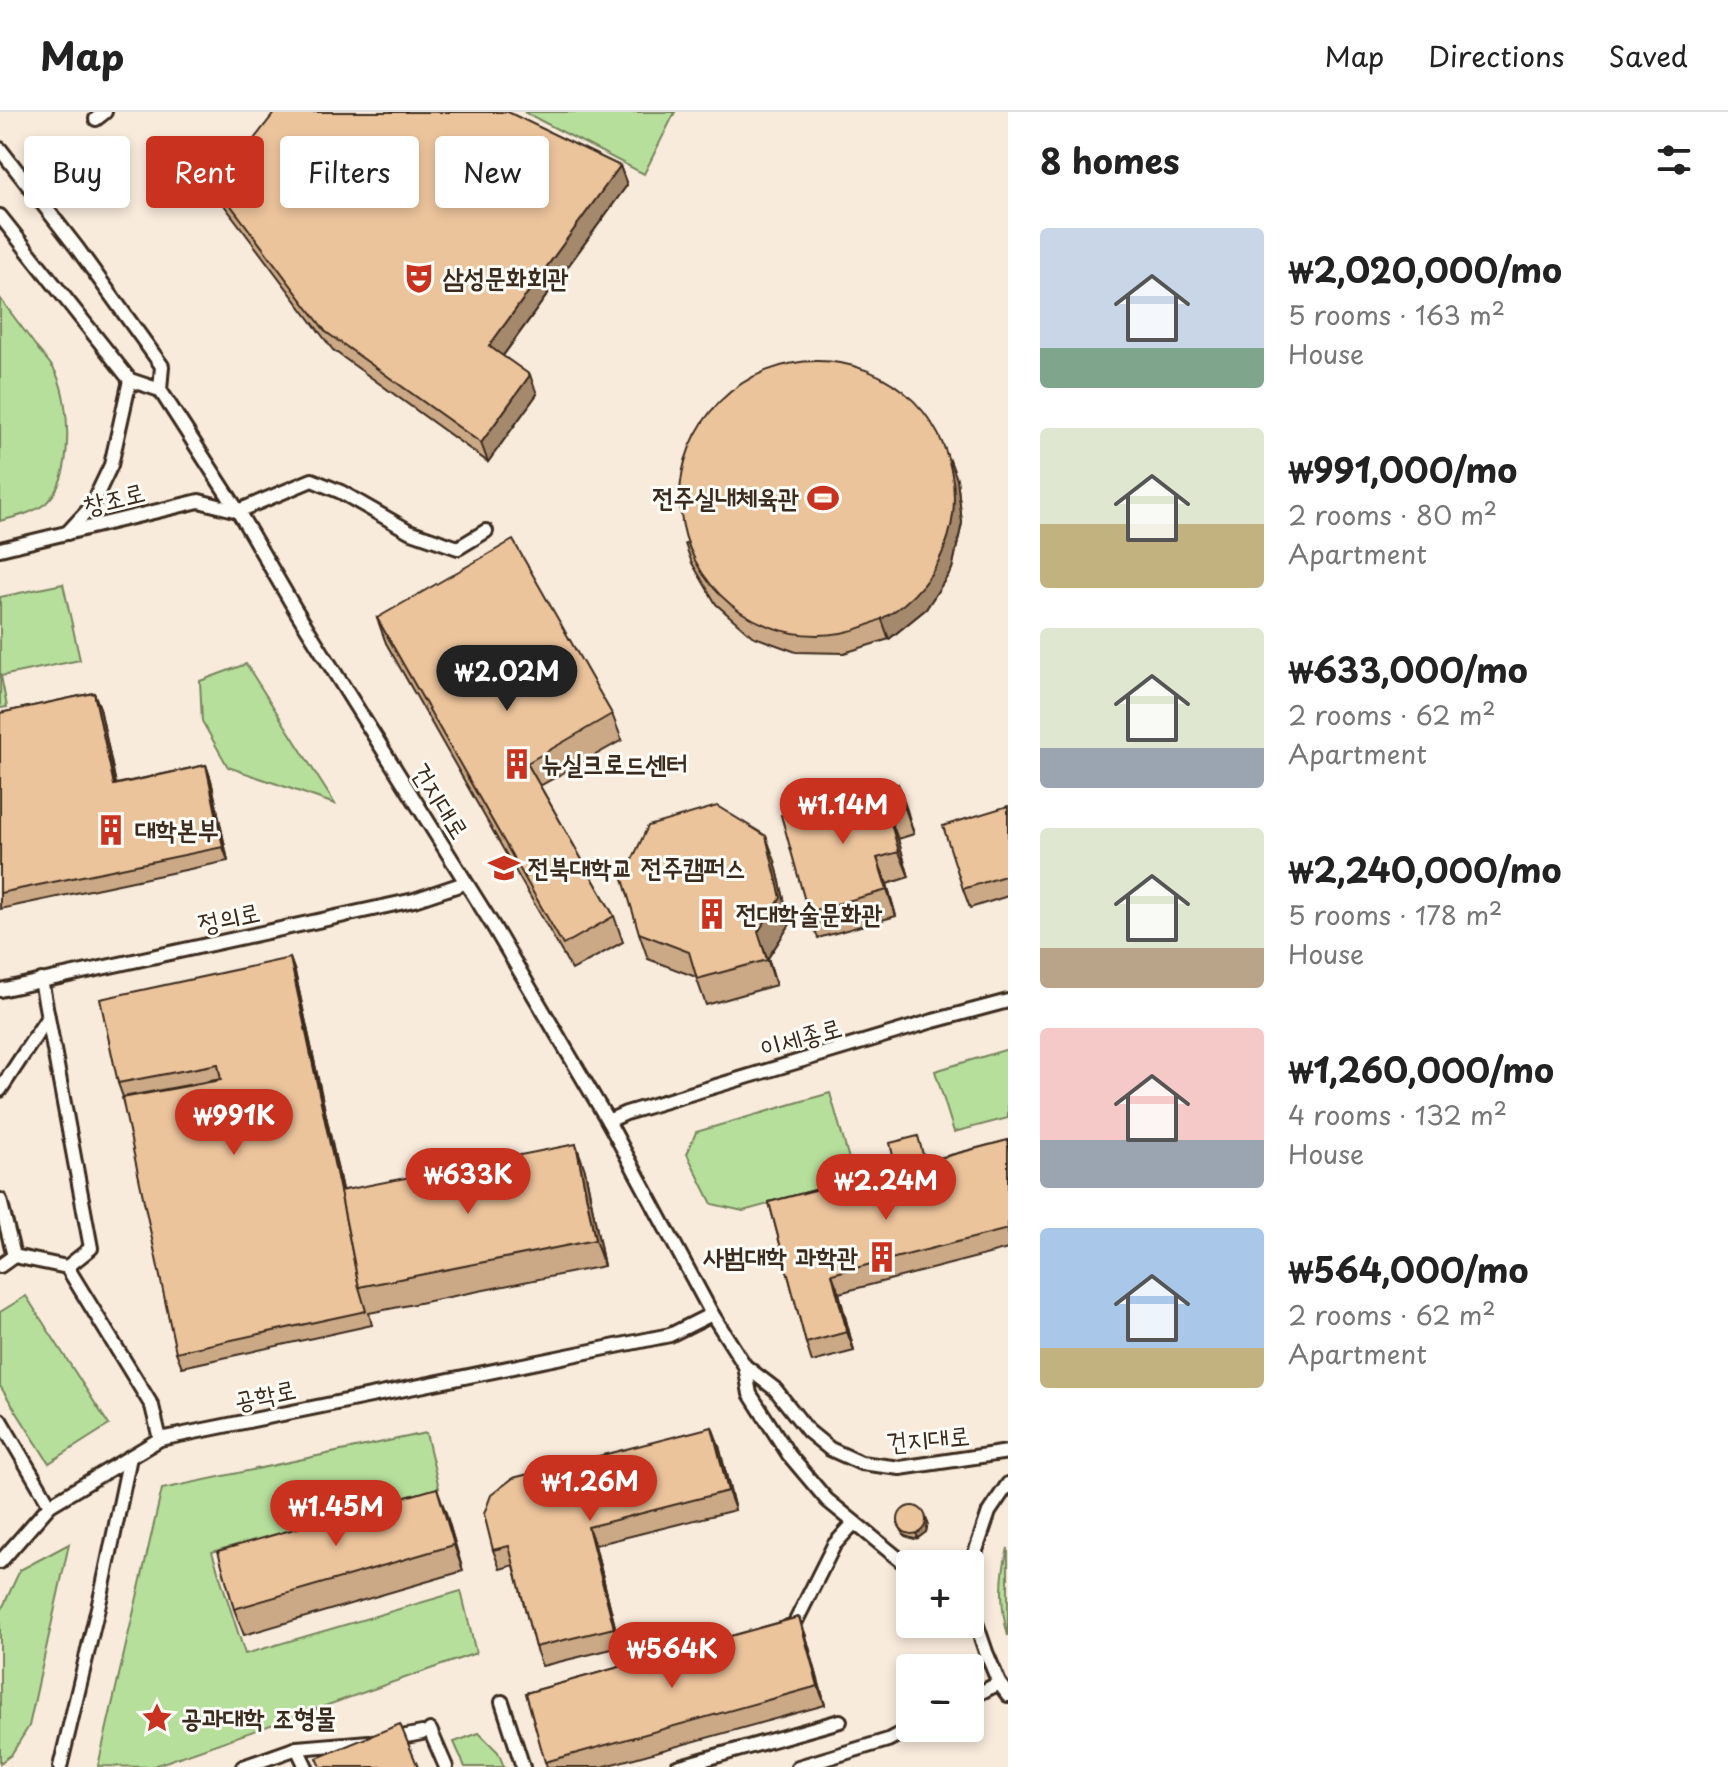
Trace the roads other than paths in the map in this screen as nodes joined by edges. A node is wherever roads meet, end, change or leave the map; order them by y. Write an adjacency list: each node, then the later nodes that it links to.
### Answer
1 (0, 149): 4 (lane, 건지대로)
2 (0, 216): 3 (lane)
3 (130, 380): 4 (lane); 7 (lane)
4 (160, 390): 5 (lane, 건지대로)
5 (238, 511): 6 (lane); 7 (lane, 창조로); 9 (lane, 건지대로)
6 (486, 531)
7 (67, 533): 8 (lane, 창조로)
8 (0, 549)
9 (465, 883): 10 (lane, 정의로); 15 (lane, 건지대로)
10 (41, 980): 11 (lane, 정의로); 13 (lane)
11 (0, 990)
12 (1008, 1001): 15 (lane, 이세종로)
13 (48, 1017): 14 (lane); 19 (lane)
14 (0, 1090)
15 (608, 1121): 20 (lane, 건지대로)
16 (0, 1200): 17 (lane)
17 (14, 1256): 18 (lane); 19 (lane)
18 (0, 1266)
19 (67, 1267): 23 (lane)
20 (712, 1314): 21 (lane, 건지대로); 23 (lane, 공학로)
21 (745, 1366): 24 (lane, 건지대로); 28 (lane, 건지대로)
22 (0, 1420): 27 (lane)
23 (160, 1439): 25 (lane, 공학로)
24 (1008, 1452)
25 (130, 1457): 27 (lane, 공학로); 41 (lane)
26 (1008, 1484): 29 (lane)
27 (50, 1505): 31 (lane, 공학로)
28 (854, 1523): 30 (lane, 건지대로); 32 (lane)
29 (976, 1550)
30 (896, 1557)
31 (0, 1562)
32 (779, 1629)
33 (981, 1638): 34 (lane)
34 (999, 1683): 35 (lane); 36 (lane)
35 (984, 1691)
36 (1008, 1695)
37 (502, 1702): 45 (lane)
38 (840, 1721): 46 (lane)
39 (896, 1736): 47 (lane)
40 (297, 1748): 42 (lane); 43 (lane); 44 (lane)
41 (61, 1763)
42 (243, 1767)
43 (306, 1767)
44 (446, 1767)
45 (523, 1767)
46 (677, 1767)
47 (798, 1767)

